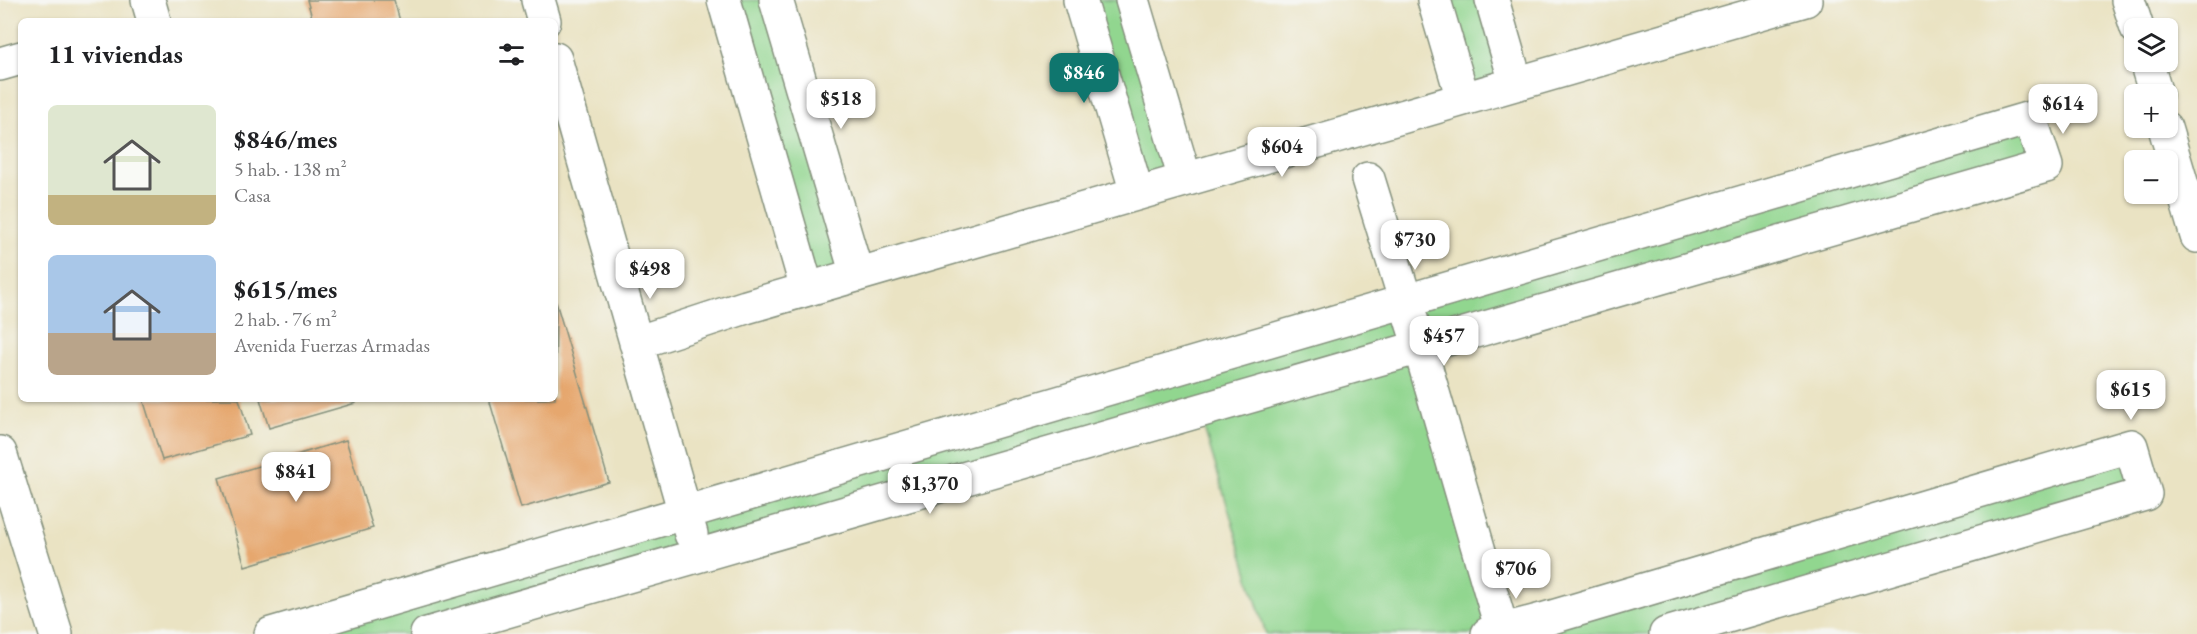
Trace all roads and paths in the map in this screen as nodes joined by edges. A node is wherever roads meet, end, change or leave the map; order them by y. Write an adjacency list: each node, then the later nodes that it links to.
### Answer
1 (538, 0): 10 (street)
2 (723, 0): 23 (street)
3 (776, 0): 22 (street)
4 (1080, 0): 20 (street)
5 (1132, 0): 19 (street)
6 (1434, 0): 16 (street)
7 (1492, 0): 15 (street)
8 (1802, 0): 15 (street)
9 (2128, 0): 11 (street)
10 (543, 18)
11 (2134, 18)
12 (18, 59): 13 (street)
13 (0, 64)
14 (558, 70): 25 (street)
15 (1516, 83): 16 (street)
16 (1462, 99): 19 (street)
17 (2168, 138): 21 (street)
18 (1368, 178): 24 (street)
19 (1185, 179): 20 (street)
20 (1137, 193): 22 (street)
21 (2197, 236)
22 (857, 275): 23 (street)
23 (807, 289): 25 (street)
24 (1406, 300): 26 (street); 26 (street); 28 (street)
25 (636, 343): 28 (street)
26 (1420, 348): 29 (street); 30 (street)
27 (0, 453): 31 (street)
28 (684, 512): 29 (street); 32 (street)
29 (697, 556): 33 (street)
30 (1497, 633): 34 (street)
31 (56, 634)
32 (271, 634)
33 (427, 634)
34 (1666, 634)

